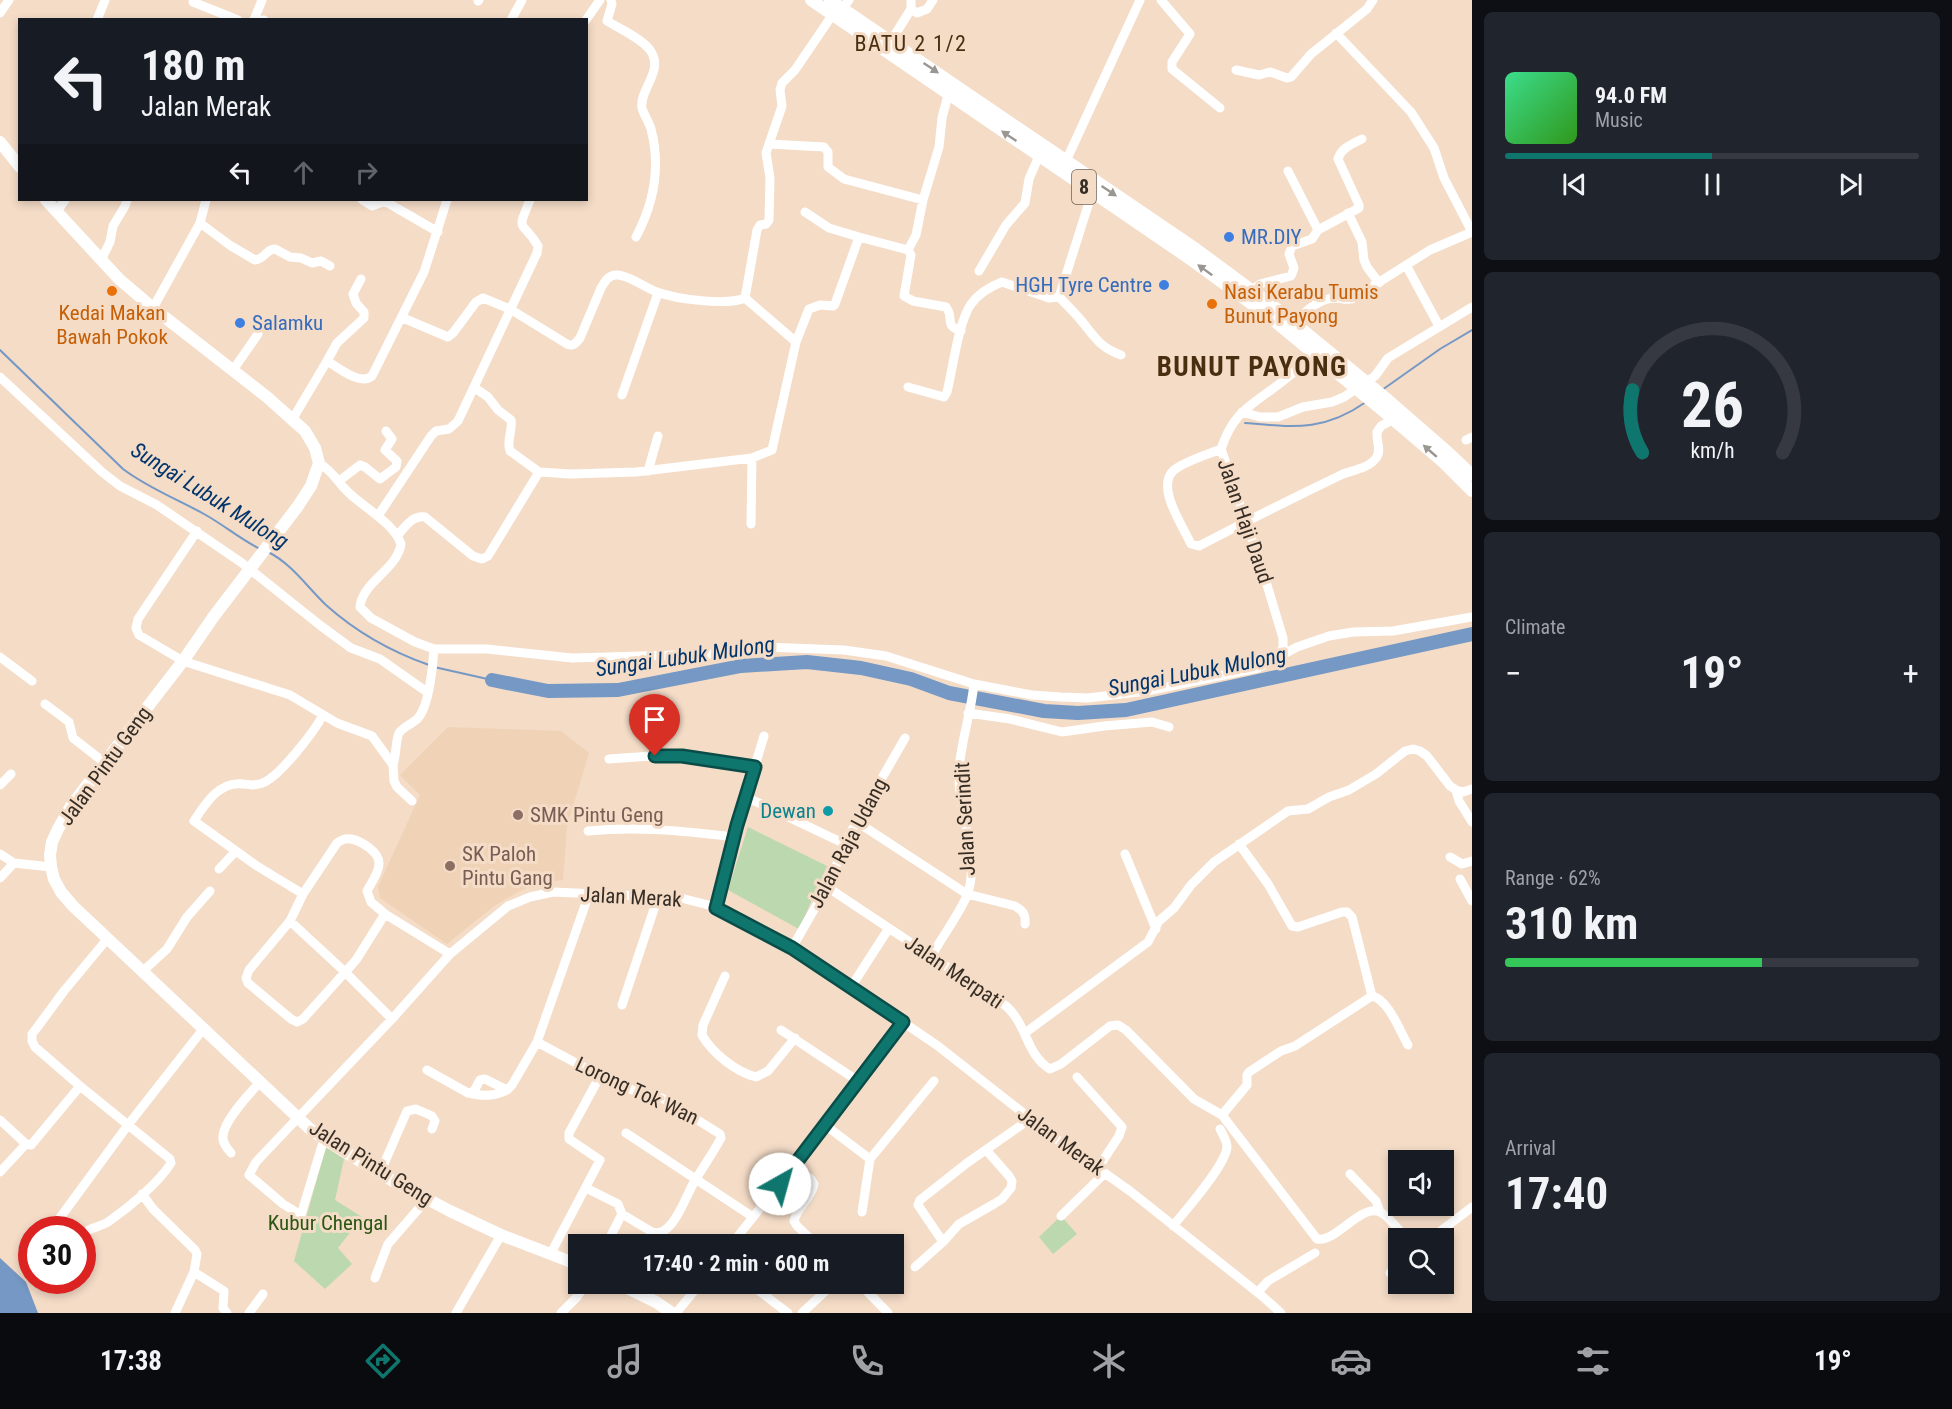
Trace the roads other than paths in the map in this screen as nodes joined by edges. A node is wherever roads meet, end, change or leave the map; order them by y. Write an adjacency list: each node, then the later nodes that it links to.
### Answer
1 (9, 0): 17 (street)
2 (105, 0): 18 (street)
3 (194, 0): 19 (street)
4 (262, 0): 20 (street)
5 (522, 0): 21 (street)
6 (600, 0): 22 (street)
7 (611, 0): 51 (street)
8 (811, 0): 16 (main road, 8)
9 (831, 0): 16 (main road, 8)
10 (933, 0): 15 (street)
11 (1128, 0): 14 (street)
12 (1161, 0): 27 (street)
13 (1373, 0): 23 (street)
14 (1139, 3): 32 (street)
15 (911, 5): 24 (street)
16 (842, 8): 24 (main road, 8); 26 (main road, 8); 30 (street)
17 (0, 13)
18 (98, 18)
19 (233, 18)
20 (255, 18)
21 (512, 18)
22 (587, 18)
23 (1336, 33): 25 (street); 50 (street)
24 (891, 41): 32 (main road, 8, one-way to 32)
25 (1236, 70)
26 (948, 95): 31 (main road, 8, one-way to 26); 36 (street)
27 (1220, 108)
28 (1362, 140): 46 (street)
29 (0, 142): 33 (main road)
30 (769, 144): 36 (street); 65 (street)
31 (1038, 156): 35 (main road, 8); 59 (street)
32 (1066, 161): 53 (main road, 8, one-way to 53)
33 (18, 164)
34 (1288, 171): 48 (street)
35 (1092, 193): 55 (main road, 8); 64 (street)
36 (924, 200): 54 (street)
37 (47, 201): 44 (main road)
38 (64, 201): 44 (street)
39 (127, 201): 56 (street)
40 (206, 201): 47 (street)
41 (364, 201): 49 (street)
42 (447, 201): 49 (street)
43 (530, 201): 68 (street)
44 (57, 211): 56 (main road)
45 (805, 212): 52 (street)
46 (1348, 213): 48 (street); 61 (street)
47 (200, 223): 57 (street); 67 (street)
48 (1318, 230): 62 (street)
49 (438, 232): 69 (street)
50 (1472, 232): 58 (street)
51 (636, 237)
52 (859, 237): 54 (street); 74 (street)
53 (1180, 239): 55 (main road); 62 (main road, 8)
54 (908, 250): 72 (street)
55 (1184, 255): 75 (main road, 8, one-way to 55)
56 (101, 260): 67 (main road)
57 (330, 266)
58 (1406, 266): 61 (street); 71 (street)
59 (979, 272)
60 (361, 279): 77 (street)
61 (1379, 283): 70 (street)
62 (1252, 290): 70 (main road, 8)
63 (658, 293): 65 (street); 68 (street); 83 (street)
64 (1059, 297): 72 (street); 76 (street)
65 (745, 298): 74 (street)
66 (1472, 307): 71 (street)
67 (153, 308): 78 (main road)
68 (510, 309): 69 (street); 82 (street)
69 (403, 318): 77 (street)
70 (1295, 323): 80 (main road, 8)
71 (1439, 326): 85 (street)
72 (961, 331): 81 (street)
73 (258, 334): 78 (street)
74 (796, 342): 91 (street)
75 (1315, 354): 80 (main road, 8); 85 (street, Jalan Haji Daud)
76 (1121, 355)
77 (327, 361): 87 (street)
78 (233, 370): 87 (main road)
79 (0, 377): 101 (street)
80 (1354, 380): 84 (main road, 8)
81 (908, 387)
82 (475, 388): 94 (street); 98 (street)
83 (622, 395)
84 (1385, 404): 86 (main road, 8); 95 (main road, 8)
85 (1242, 412): 90 (street, Jalan Haji Daud)
86 (1394, 419): 97 (main road, 8, one-way to 86); 99 (street)
87 (292, 420): 92 (main road)
88 (386, 431): 96 (street)
89 (658, 436): 93 (street)
90 (1221, 449): 99 (street, Jalan Haji Daud); 99 (street)
91 (752, 458): 93 (street); 100 (street)
92 (318, 463): 96 (street); 107 (main road, Jalan Pintu Geng)
93 (648, 471): 94 (street)
94 (539, 472): 102 (street)
95 (1472, 476)
96 (339, 481): 98 (street)
97 (1472, 491)
98 (378, 516): 102 (street)
99 (1246, 522): 105 (street, Jalan Haji Daud)
100 (751, 524)
101 (197, 531): 107 (street); 110 (street)
102 (397, 536): 104 (street)
103 (1472, 617): 105 (street)
104 (434, 653): 109 (street); 110 (street)
105 (1279, 656): 109 (street)
106 (0, 657): 108 (street)
107 (183, 661): 113 (street); 118 (main road, Jalan Pintu Geng)
108 (32, 681)
109 (974, 685): 112 (street, Jalan Serindit)
110 (427, 692): 119 (street)
111 (45, 704): 118 (street)
112 (969, 710): 114 (street); 147 (street, Jalan Serindit)
113 (323, 715): 119 (street); 133 (street)
114 (1170, 727)
115 (764, 736): 120 (street)
116 (905, 738): 127 (street, Jalan Raja Udang)
117 (609, 759): 120 (street)
118 (105, 763): 139 (main road, Jalan Pintu Geng)
119 (393, 765): 126 (street)
120 (755, 767): 125 (street)
121 (10, 774): 122 (street)
122 (0, 785)
123 (1472, 789): 124 (street)
124 (1456, 790): 128 (street); 132 (street)
125 (746, 797): 130 (street); 131 (street)
126 (412, 801)
127 (857, 822): 131 (street, Jalan Raja Udang); 147 (street)
128 (1472, 822)
129 (588, 831): 130 (street)
130 (734, 837): 150 (street)
131 (845, 844): 143 (street, Jalan Raja Udang)
132 (1239, 844): 155 (street); 164 (street)
133 (236, 851): 140 (street); 145 (street)
134 (0, 854): 138 (street)
135 (1125, 854): 155 (street)
136 (1450, 856): 137 (street)
137 (1472, 861)
138 (14, 863): 139 (street); 141 (street)
139 (51, 867): 156 (main road, Jalan Pintu Geng)
140 (219, 869)
141 (0, 878)
142 (1460, 879): 149 (street)
143 (827, 887): 154 (street, Jalan Merpati); 157 (street, Jalan Raja Udang)
144 (210, 891): 161 (street)
145 (303, 894): 151 (street); 152 (street)
146 (590, 894): 148 (street, Jalan Merak); 158 (street, Jalan Merak); 172 (street)
147 (967, 894): 153 (street); 159 (street, Jalan Serindit)
148 (658, 897): 150 (street, Jalan Merak); 165 (street)
149 (1472, 901)
150 (716, 908): 157 (street, Jalan Merak)
151 (385, 914): 158 (street); 160 (street)
152 (290, 921): 160 (street); 160 (street)
153 (1025, 924)
154 (889, 928): 159 (street, Jalan Merpati); 163 (street)
155 (1155, 929): 170 (street)
156 (108, 938): 161 (main road, Jalan Pintu Geng); 180 (street)
157 (792, 948): 163 (street, Jalan Merak)
158 (450, 954): 166 (street, Jalan Merak)
159 (931, 957): 170 (street, Jalan Merpati)
160 (344, 971): 166 (street)
161 (142, 972): 168 (main road, Jalan Pintu Geng)
162 (725, 976): 171 (street)
163 (851, 987): 167 (street, Jalan Merak)
164 (1372, 996): 173 (street); 183 (street)
165 (622, 1005)
166 (392, 1019): 184 (street, Jalan Merak)
167 (903, 1022): 179 (street); 185 (street, Jalan Merak)
168 (204, 1028): 177 (main road, Jalan Pintu Geng); 187 (street)
169 (781, 1030): 171 (street)
170 (1025, 1033): 183 (street, Jalan Merpati)
171 (795, 1038): 179 (street)
172 (537, 1042): 175 (street, Lorong Tok Wan); 181 (street)
173 (1408, 1045)
174 (427, 1070): 182 (street)
175 (600, 1076): 202 (street, Lorong Tok Wan); 203 (street)
176 (1077, 1077): 198 (street)
177 (261, 1081): 184 (main road, Jalan Pintu Geng); 195 (street)
178 (934, 1081): 196 (street)
179 (858, 1082): 188 (street)
180 (80, 1086): 187 (street); 193 (street)
181 (507, 1090): 182 (street); 182 (street)
182 (468, 1093)
183 (1222, 1115): 208 (street)
184 (299, 1118): 192 (main road, Jalan Pintu Geng); 192 (street, Jalan Merak)
185 (1030, 1119): 194 (street); 198 (street, Jalan Merak)
186 (0, 1120): 193 (street)
187 (128, 1125): 204 (street); 210 (street)
188 (825, 1125): 196 (street); 197 (street)
189 (432, 1129): 200 (street)
190 (1220, 1129): 213 (street)
191 (626, 1133): 202 (street)
192 (324, 1138): 200 (main road, Jalan Pintu Geng)
193 (26, 1144): 199 (street)
194 (987, 1151): 221 (street); 221 (street)
195 (231, 1153)
196 (870, 1159): 207 (street)
197 (793, 1168): 212 (street); 219 (street)
198 (1101, 1170): 211 (street); 213 (street, Jalan Merak)
199 (0, 1172)
200 (380, 1173): 205 (main road, Jalan Pintu Geng)
201 (1350, 1174): 208 (street)
202 (695, 1180): 209 (street); 212 (street)
203 (586, 1188): 209 (street); 222 (street)
204 (142, 1194): 214 (street); 226 (street)
205 (427, 1199): 220 (main road, Jalan Pintu Geng); 227 (street)
206 (1472, 1207): 216 (street)
207 (862, 1212)
208 (1380, 1212): 215 (street)
209 (622, 1214): 217 (street)
210 (61, 1216)
211 (1061, 1216)
212 (753, 1217): 218 (street)
213 (1173, 1226): 228 (street, Jalan Merak)
214 (96, 1227)
215 (1396, 1228)
216 (1444, 1228)
217 (612, 1234)
218 (740, 1234)
219 (806, 1234)
220 (501, 1235): 222 (main road, Jalan Pintu Geng); 239 (street)
221 (943, 1242): 225 (street)
222 (551, 1253): 224 (main road, Jalan Pintu Geng)
223 (1315, 1253): 228 (street)
224 (568, 1260)
225 (915, 1267)
226 (194, 1272): 236 (street); 237 (street)
227 (375, 1278)
228 (1258, 1292): 246 (street, Jalan Merak)
229 (262, 1294): 238 (street)
230 (579, 1294): 240 (street)
231 (640, 1294): 241 (main road)
232 (692, 1294): 242 (street)
233 (763, 1294): 243 (street)
234 (822, 1294): 244 (street)
235 (870, 1294): 245 (street)
236 (175, 1313)
237 (227, 1313)
238 (249, 1313)
239 (456, 1313)
240 (561, 1313)
241 (672, 1313)
242 (676, 1313)
243 (788, 1313)
244 (802, 1313)
245 (888, 1313)
246 (1281, 1313)

